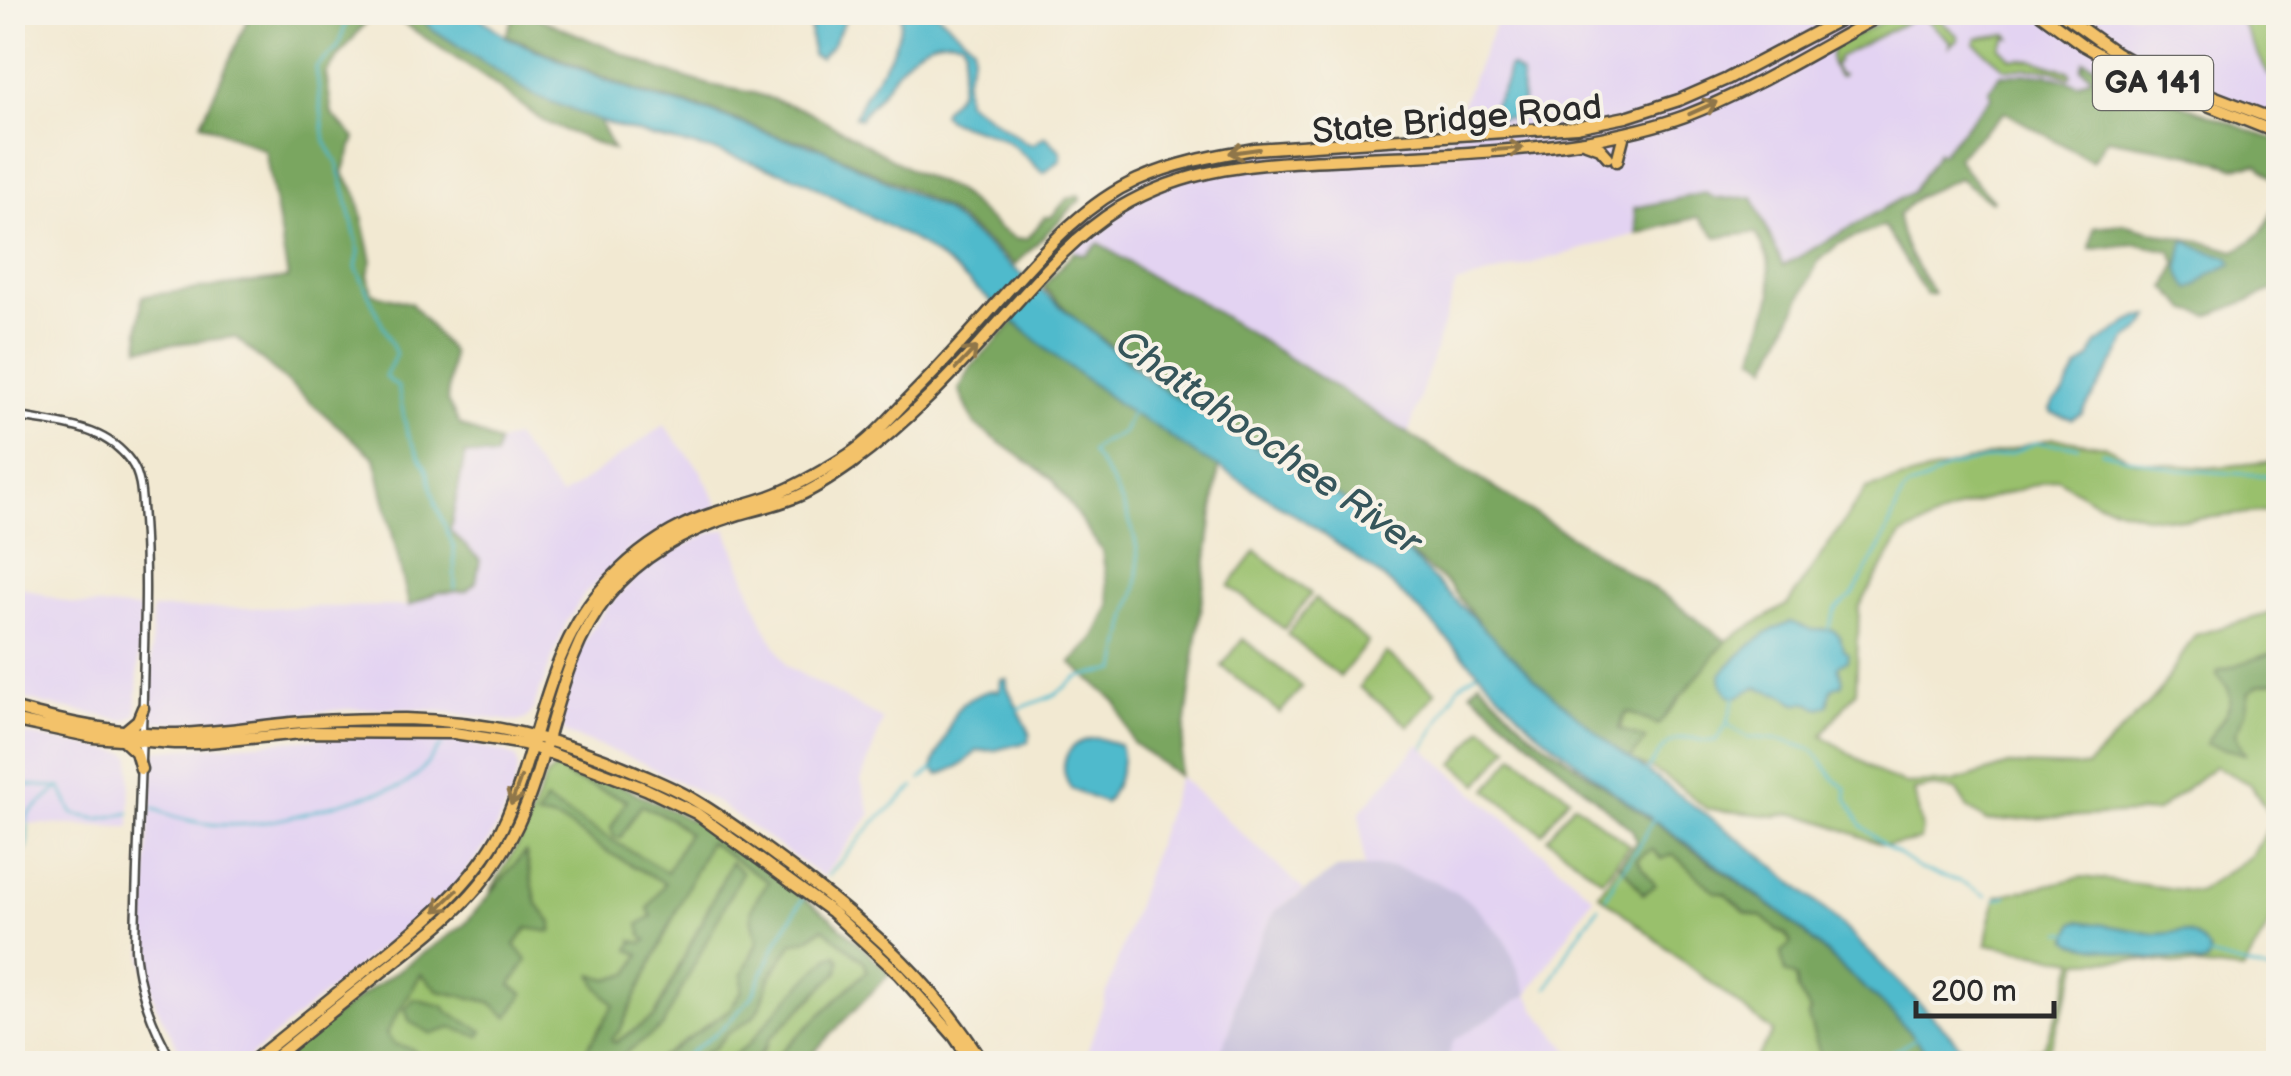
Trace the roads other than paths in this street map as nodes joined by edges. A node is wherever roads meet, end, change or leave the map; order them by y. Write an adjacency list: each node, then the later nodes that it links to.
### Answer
1 (1854, 12): 10 (highway, State Bridge Road, one-way to 10)
2 (1887, 12): 7 (highway, State Bridge Road, one-way to 2)
3 (2038, 12): 6 (highway, GA 141)
4 (2059, 12): 5 (highway, GA 141)
5 (2278, 121)
6 (2278, 132)
7 (1624, 134): 8 (highway, State Bridge Road); 8 (highway)
8 (1580, 141): 11 (highway, State Bridge Road, one-way to 8)
9 (12, 412): 13 (street)
10 (852, 453): 11 (highway); 17 (highway)
11 (798, 496): 19 (highway)
12 (12, 708): 15 (highway)
13 (143, 708): 15 (highway); 16 (street)
14 (12, 720): 15 (highway)
15 (122, 735): 16 (highway); 20 (highway)
16 (143, 737): 17 (highway); 18 (highway); 20 (street)
17 (533, 741): 18 (highway); 19 (highway); 22 (highway, one-way to 22)
18 (162, 742): 20 (highway)
19 (546, 746): 23 (highway); 24 (highway); 25 (highway)
20 (141, 769): 21 (street)
21 (174, 1064)
22 (249, 1064)
23 (266, 1064)
24 (973, 1064)
25 (984, 1064)

